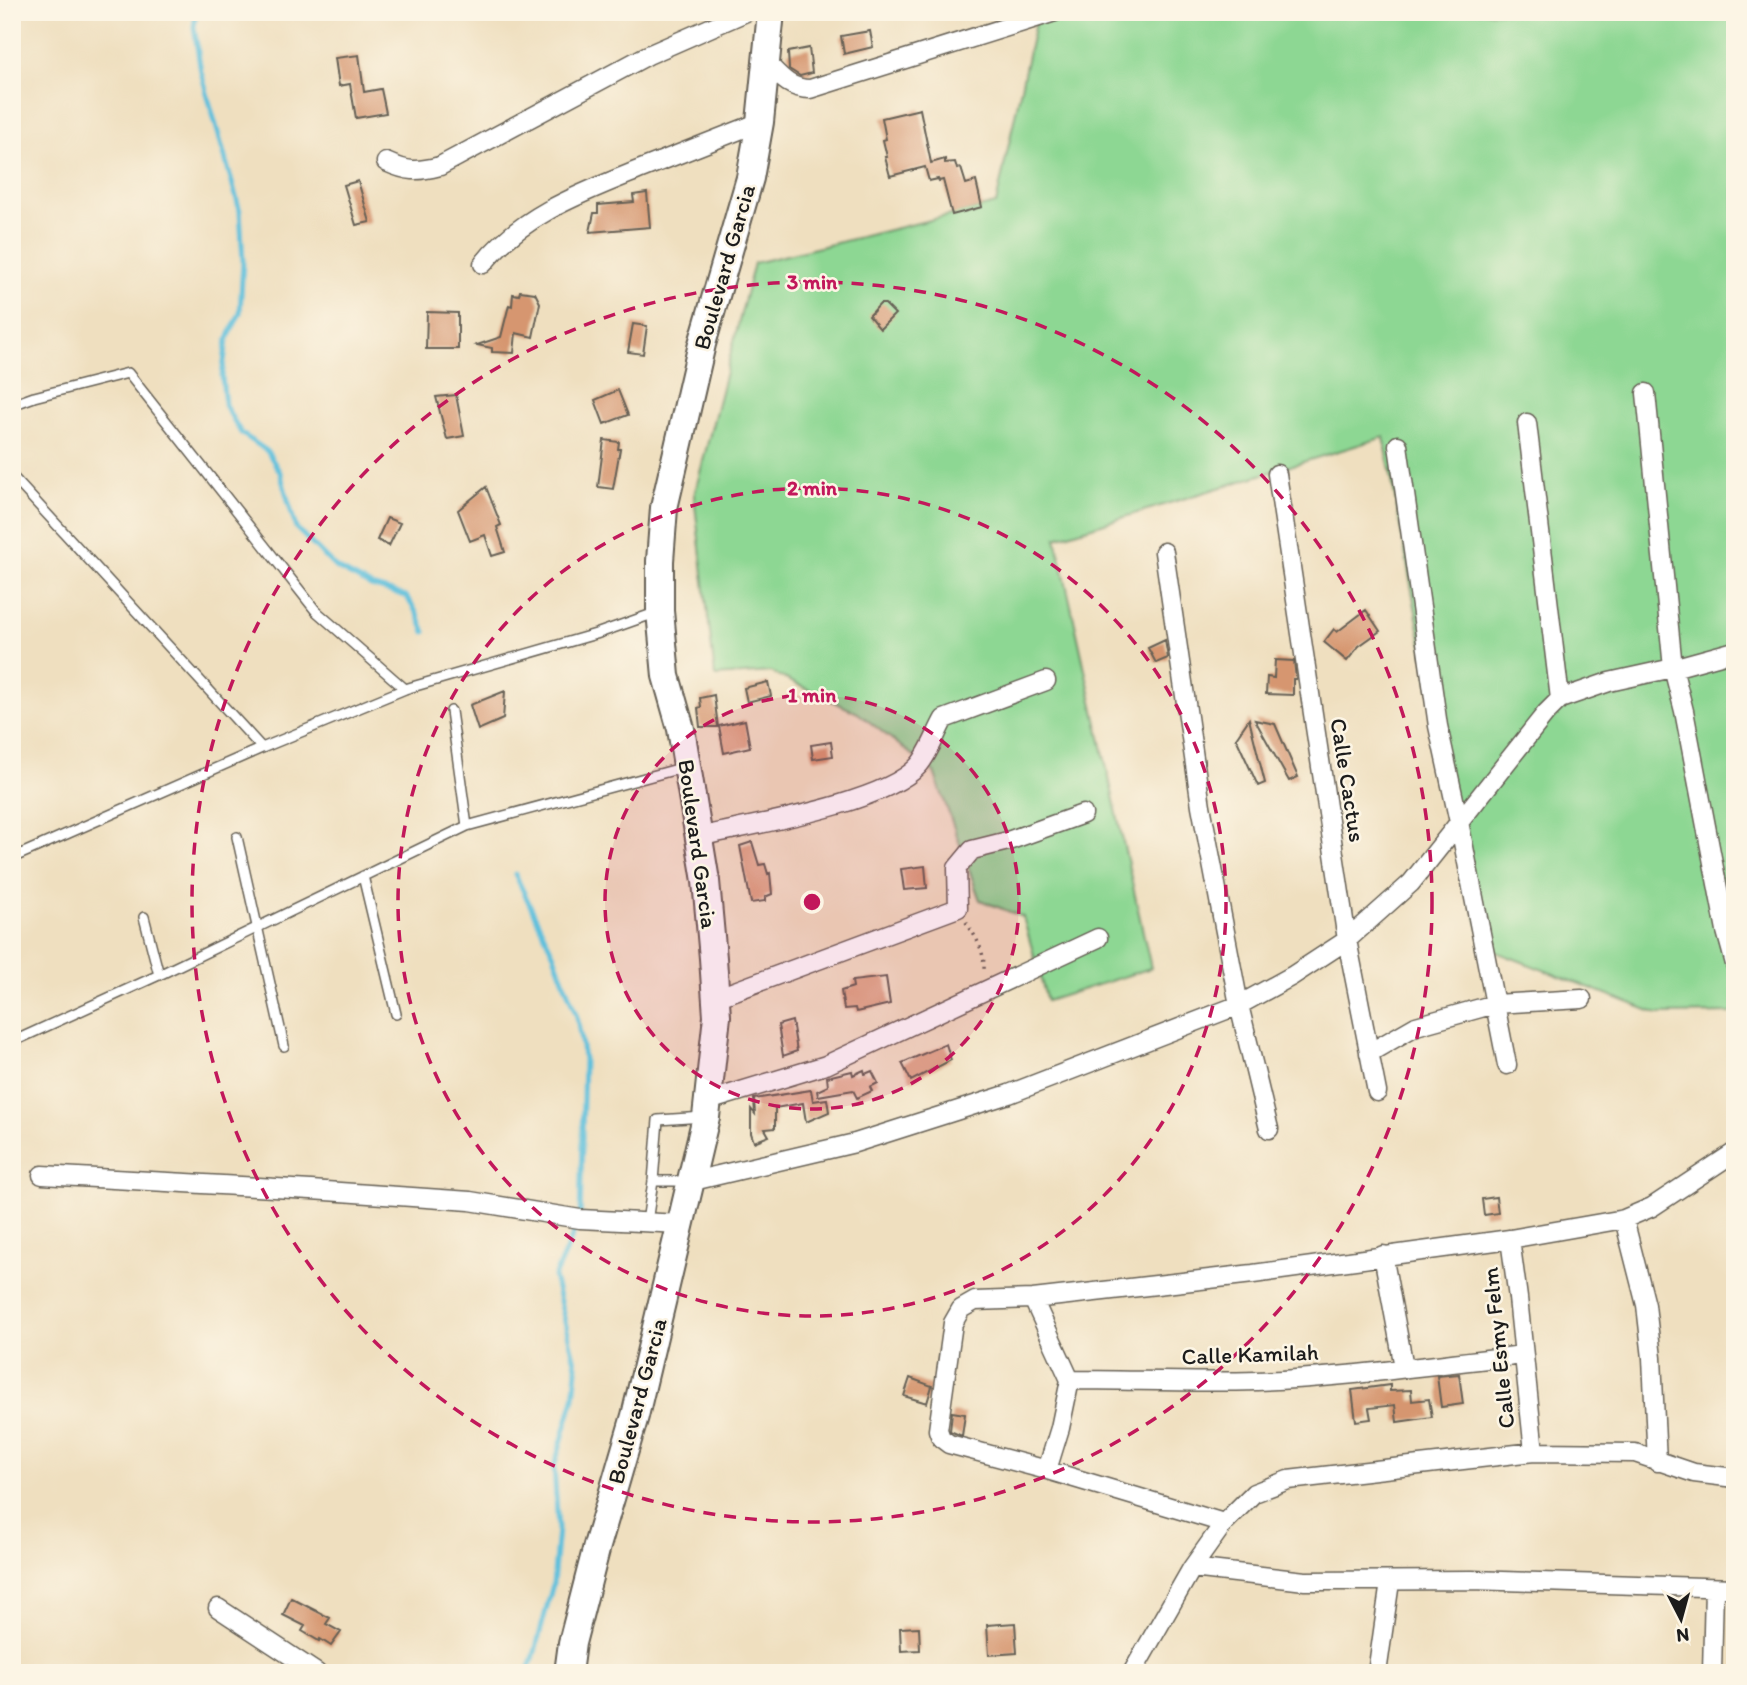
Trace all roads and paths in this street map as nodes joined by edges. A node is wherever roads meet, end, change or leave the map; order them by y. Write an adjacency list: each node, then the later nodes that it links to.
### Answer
1 (746, 12): 6 (street)
2 (771, 12): 4 (main road, Boulevard Garcia)
3 (1055, 12): 4 (street)
4 (766, 62): 5 (main road, Boulevard Garcia)
5 (760, 122): 7 (street); 15 (main road, Boulevard Garcia)
6 (386, 162)
7 (483, 264)
8 (1646, 393): 17 (street)
9 (12, 405): 19 (lane)
10 (1527, 423): 20 (street)
11 (1398, 445): 25 (street)
12 (1277, 474): 35 (street, Calle Cactus)
13 (12, 476): 22 (lane)
14 (1164, 552): 42 (street)
15 (660, 611): 19 (lane); 23 (main road, Boulevard Garcia)
16 (1735, 651): 17 (street)
17 (1673, 668): 20 (street); 36 (street)
18 (1046, 681): 28 (street)
19 (405, 689): 22 (lane)
20 (1560, 699): 25 (street)
21 (451, 711): 26 (lane)
22 (262, 748): 29 (lane)
23 (687, 767): 26 (lane); 28 (main road, Boulevard Garcia)
24 (1083, 814): 31 (street)
25 (1459, 822): 35 (street); 41 (street)
26 (467, 826): 30 (lane)
27 (237, 837): 33 (lane)
28 (698, 837): 39 (main road, Boulevard Garcia)
29 (12, 858)
30 (363, 876): 33 (lane); 43 (lane)
31 (958, 908): 38 (path); 39 (street)
32 (144, 917): 37 (lane)
33 (258, 926): 37 (lane); 45 (lane)
34 (1098, 938): 38 (street)
35 (1347, 940): 42 (street); 46 (street, Calle Cactus)
36 (1735, 964)
37 (159, 975): 44 (lane)
38 (979, 994): 49 (street)
39 (716, 998): 49 (main road, Boulevard Garcia)
40 (1582, 999): 41 (street)
41 (1495, 1004): 46 (street); 47 (street)
42 (1239, 1005): 50 (street); 54 (street)
43 (396, 1014)
44 (12, 1042)
45 (284, 1046)
46 (1370, 1053): 48 (street, Calle Cactus)
47 (1507, 1065)
48 (1377, 1092)
49 (707, 1109): 53 (lane); 54 (main road, Boulevard Garcia)
50 (1269, 1129)
51 (1735, 1152): 55 (street)
52 (42, 1175): 56 (street)
53 (653, 1181): 54 (lane); 56 (lane)
54 (693, 1181): 57 (main road, Boulevard Garcia)
55 (1624, 1219): 58 (street); 65 (street)
56 (647, 1222): 57 (street)
57 (681, 1224): 75 (main road, Boulevard Garcia)
58 (1510, 1239): 59 (street); 61 (street, Calle Esmy Felm)
59 (1383, 1255): 60 (street); 62 (street)
60 (1033, 1299): 63 (street); 66 (street)
61 (1524, 1355): 62 (street, Calle Kamilah); 64 (street, Calle Esmy Felm)
62 (1404, 1367): 63 (street, Calle Kamilah)
63 (1070, 1380): 66 (street)
64 (1534, 1452): 65 (street); 68 (street)
65 (1657, 1462): 67 (street)
66 (1047, 1470): 68 (street)
67 (1735, 1478)
68 (1224, 1524): 69 (street)
69 (1192, 1568): 70 (street); 76 (street)
70 (1390, 1582): 71 (street); 77 (street)
71 (1714, 1588): 72 (street); 78 (street)
72 (1735, 1588)
73 (218, 1608): 74 (street)
74 (317, 1673)
75 (568, 1673)
76 (1132, 1673)
77 (1377, 1673)
78 (1712, 1673)

